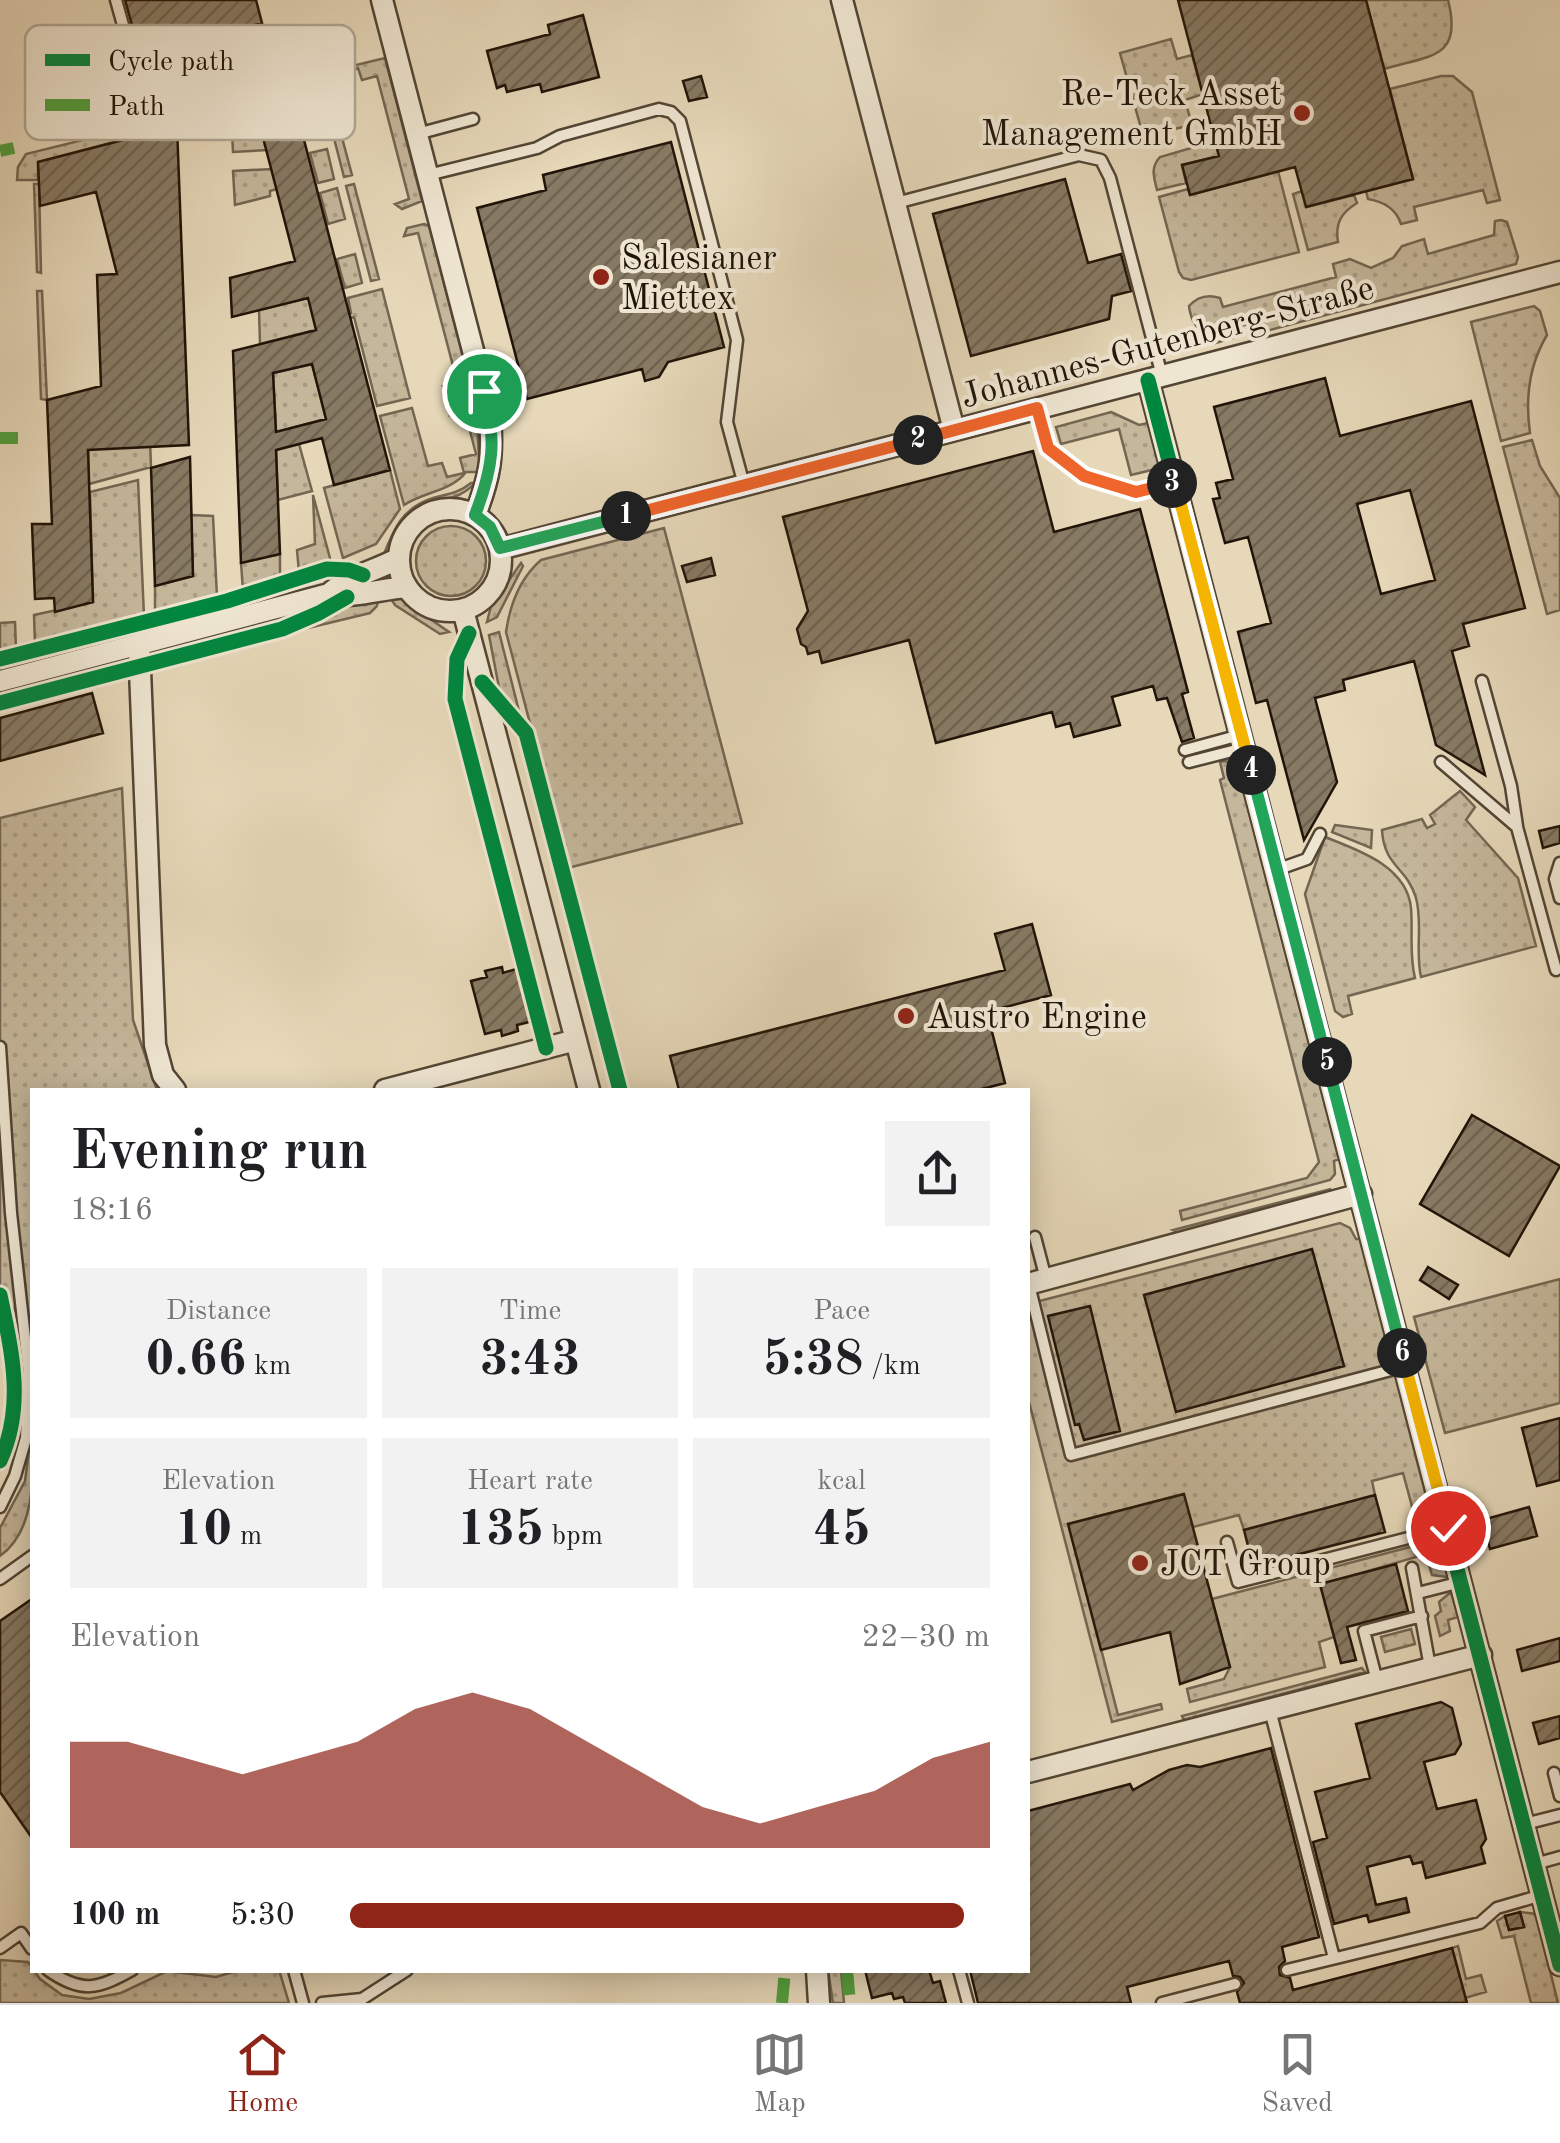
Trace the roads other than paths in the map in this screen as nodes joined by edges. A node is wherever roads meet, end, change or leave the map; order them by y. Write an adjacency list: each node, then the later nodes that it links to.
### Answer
1 (116, 0): 4 (lane)
2 (382, 0): 6 (street)
3 (842, 0): 8 (street)
4 (123, 25)
5 (473, 120): 6 (lane)
6 (417, 134): 7 (street)
7 (428, 175): 14 (lane); 15 (street)
8 (895, 204): 10 (lane); 12 (street)
9 (1560, 272): 10 (street, Johannes-Gutenberg-Straße)
10 (1155, 378): 11 (street, Johannes-Gutenberg-Straße); 13 (street)
11 (1037, 408): 12 (street, Johannes-Gutenberg-Straße); 13 (lane)
12 (954, 430): 14 (street, Johannes-Gutenberg-Straße)
13 (1175, 482): 23 (street)
14 (744, 486): 16 (street, Johannes-Gutenberg-Straße)
15 (475, 515): 16 (street); 17 (street)
16 (500, 548): 19 (street)
17 (402, 573): 18 (street); 18 (street); 19 (street)
18 (329, 594): 20 (street)
19 (463, 610): 32 (street)
20 (139, 645): 21 (street); 34 (street)
21 (0, 682)
22 (1482, 682): 26 (lane)
23 (1243, 741): 24 (lane); 29 (street)
24 (1187, 756)
25 (1442, 762): 26 (lane)
26 (1517, 827): 31 (lane)
27 (1320, 834): 29 (lane)
28 (1560, 863): 30 (lane)
29 (1276, 870): 37 (street)
30 (1560, 898)
31 (1556, 970)
32 (576, 1040): 35 (street); 36 (street)
33 (0, 1047): 41 (lane)
34 (174, 1088)
35 (392, 1088)
36 (588, 1088)
37 (1361, 1194): 39 (street); 40 (street)
38 (1036, 1237): 39 (lane)
39 (1034, 1282): 40 (lane)
40 (1406, 1366): 42 (street)
41 (0, 1507)
42 (1448, 1528): 43 (lane); 47 (street)
43 (1227, 1542)
44 (30, 1557): 46 (lane)
45 (1412, 1568): 48 (lane)
46 (0, 1579)
47 (1462, 1582): 48 (lane); 50 (street)
48 (1418, 1592): 49 (lane)
49 (1422, 1616): 51 (lane); 52 (lane)
50 (1481, 1655): 51 (street); 58 (street)
51 (1430, 1668): 52 (street)
52 (1378, 1682): 53 (street)
53 (1269, 1710): 54 (street); 65 (lane)
54 (1030, 1771)
55 (1554, 1773): 56 (lane)
56 (1560, 1796)
57 (1560, 1815): 58 (lane)
58 (1525, 1824): 60 (street)
59 (1560, 1857): 60 (lane)
60 (1535, 1864): 61 (street)
61 (1543, 1895): 62 (street); 65 (lane)
62 (1555, 1918): 66 (street)
63 (30, 1946): 64 (lane)
64 (0, 1948)
65 (1334, 1958): 67 (lane)
66 (1560, 1965)
67 (1288, 1970)
68 (52, 1973): 69 (lane)
69 (126, 1973)
70 (295, 1973): 75 (lane)
71 (402, 1973): 76 (lane)
72 (817, 1973): 77 (street)
73 (960, 1973): 78 (lane)
74 (1235, 1984): 79 (lane)
75 (303, 2003)
76 (322, 2003)
77 (819, 2003)
78 (968, 2003)
79 (1162, 2003)

